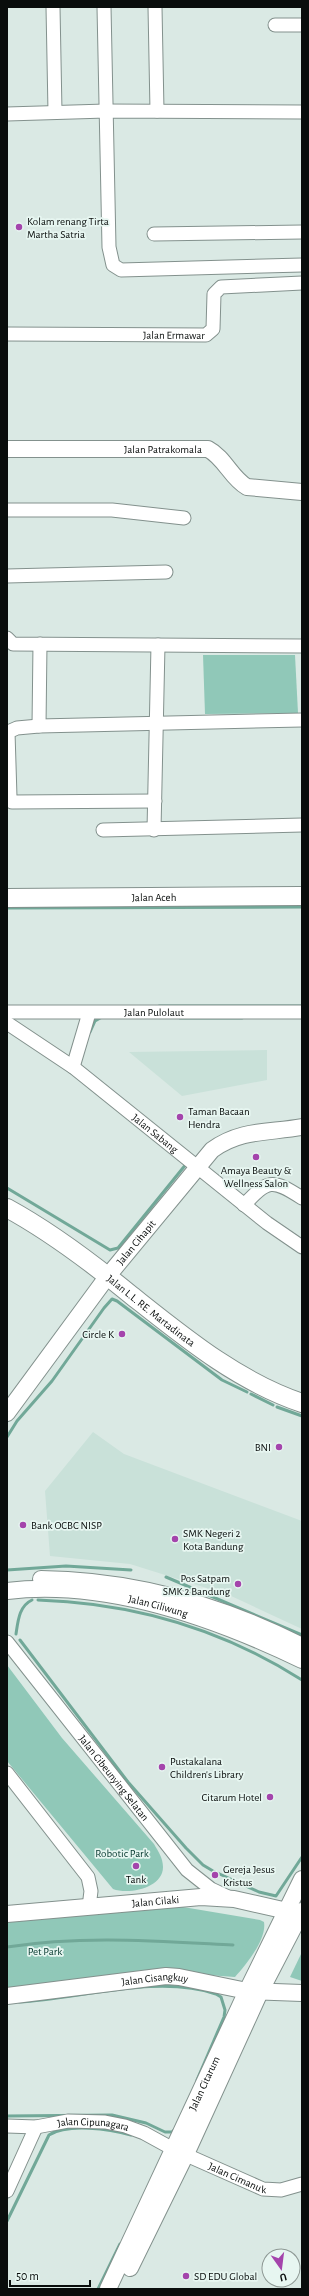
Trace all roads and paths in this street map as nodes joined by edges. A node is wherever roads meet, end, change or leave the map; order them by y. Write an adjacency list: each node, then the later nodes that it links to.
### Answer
1 (53, 7): 8 (street)
2 (104, 7): 6 (street)
3 (155, 7): 7 (street)
4 (275, 25): 5 (street)
5 (302, 25)
6 (106, 111): 7 (street); 8 (street); 13 (street)
7 (157, 111): 9 (street)
8 (55, 112): 10 (street)
9 (302, 112)
10 (7, 114)
11 (302, 232): 12 (street)
12 (154, 234)
13 (302, 265)
14 (302, 283): 15 (street, Jalan Ermawar)
15 (7, 334)
16 (7, 449): 17 (street, Jalan Patrakomala)
17 (302, 492)
18 (7, 510): 19 (street)
19 (184, 518)
20 (166, 572): 21 (street)
21 (7, 576)
22 (7, 638): 23 (street)
23 (40, 644): 24 (street); 28 (street)
24 (158, 645): 25 (street); 27 (street)
25 (302, 646)
26 (302, 720): 27 (street)
27 (156, 723): 28 (street); 29 (street)
28 (39, 726): 29 (street)
29 (155, 802): 32 (street)
30 (302, 825): 32 (street)
31 (103, 830): 32 (street)
32 (154, 830)
33 (302, 896): 34 (main road, Jalan Aceh)
34 (7, 898)
35 (7, 1012): 36 (street, Jalan Pulolaut)
36 (89, 1012): 37 (street, Jalan Pulolaut); 39 (street)
37 (302, 1012)
38 (7, 1023): 39 (street, Jalan Sabang)
39 (73, 1066): 41 (street, Jalan Sabang)
40 (302, 1127): 41 (street, Jalan Cihapit)
41 (198, 1166): 43 (street, Jalan Sabang); 46 (street, Jalan Cihapit)
42 (302, 1198): 43 (street)
43 (244, 1205): 45 (street, Jalan Sabang)
44 (7, 1208): 46 (main road, Jalan L.L. RE. Martadinata)
45 (302, 1247)
46 (107, 1277): 47 (main road, Jalan L.L. RE. Martadinata); 48 (street, Jalan Cihapit)
47 (302, 1403)
48 (7, 1413)
49 (7, 1580): 53 (street, Jalan Ciliwung)
50 (28, 1588): 51 (street, Jalan Ciliwung); 52 (street); 53 (street, Jalan Ciliwung)
51 (7, 1591)
52 (7, 1601)
53 (223, 1619): 55 (street, Jalan Ciliwung); 56 (street, Jalan Ciliwung)
54 (7, 1642): 59 (street, Jalan Cibeunying Selatan)
55 (302, 1646)
56 (302, 1660)
57 (7, 1773): 60 (street)
58 (302, 1879): 61 (street, Jalan Citarum)
59 (234, 1899): 60 (street, Jalan Cilaki); 61 (street, Jalan Cilaki)
60 (89, 1907): 62 (street, Jalan Cilaki)
61 (298, 1913): 63 (street, Jalan Citarum)
62 (7, 1914)
63 (254, 1992): 64 (street, Jalan Cisangkuy); 65 (street, Jalan Cisangkuy); 68 (street, Jalan Citarum)
64 (302, 1993)
65 (7, 1996)
66 (7, 2126): 67 (street, Jalan Cipunagara)
67 (36, 2127): 68 (street, Jalan Cipunagara); 70 (street)
68 (180, 2152): 69 (street, Jalan Cimanuk); 71 (street, Jalan Citarum)
69 (302, 2184)
70 (7, 2191)
71 (128, 2262): 72 (street, Jalan Citarum); 73 (street, Jalan Citarum)
72 (108, 2289)
73 (120, 2289)

